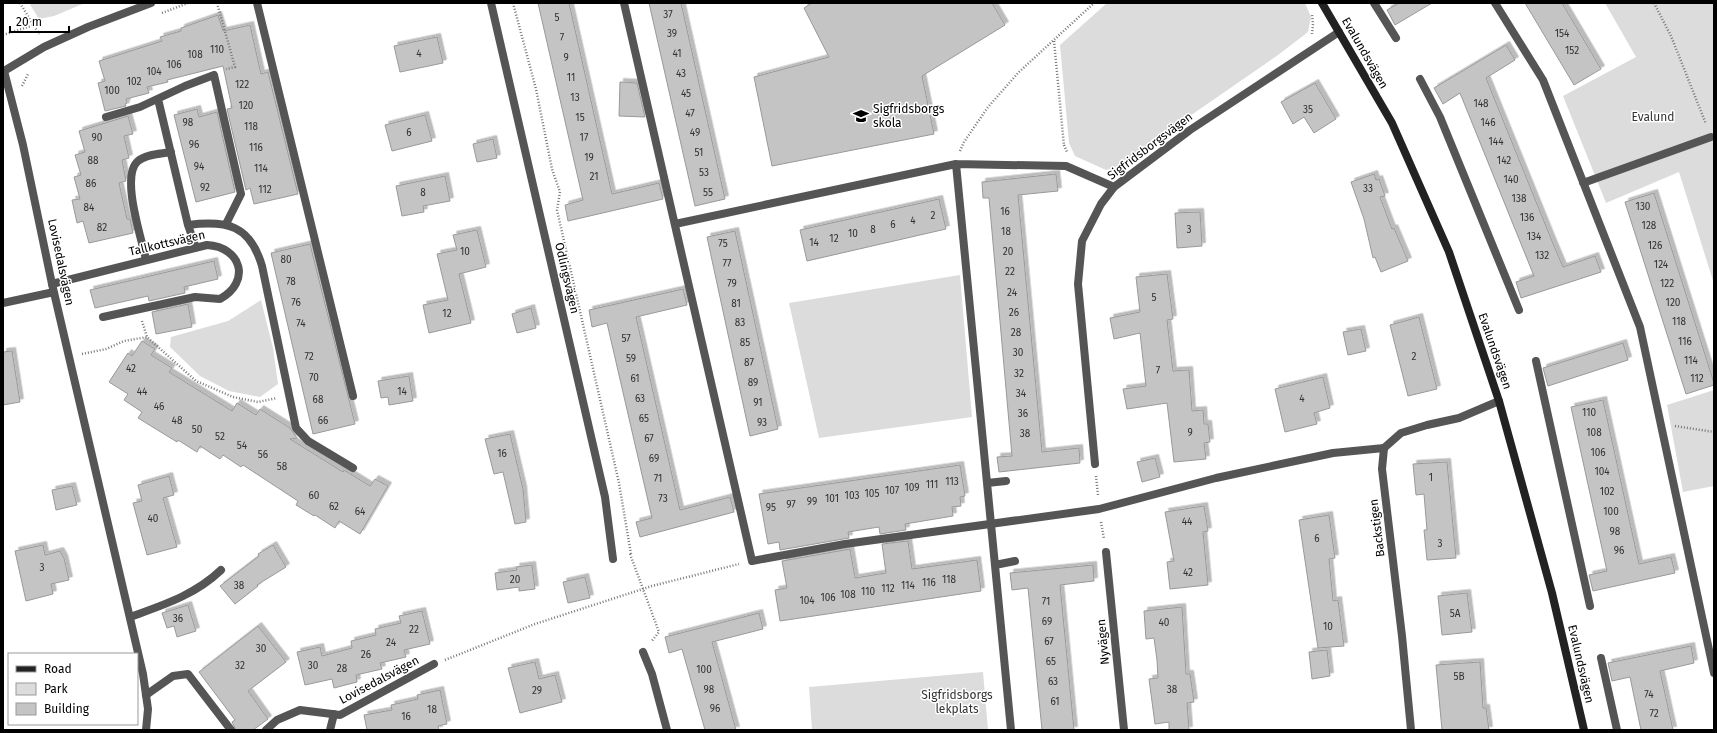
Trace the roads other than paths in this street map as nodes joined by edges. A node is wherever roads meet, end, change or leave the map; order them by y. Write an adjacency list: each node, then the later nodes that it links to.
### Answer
1 (151, 3): 10 (street, Lovisedalsvägen)
2 (257, 3): 30 (street)
3 (491, 3): 39 (street, Odlingsvägen)
4 (624, 3): 20 (street)
5 (1322, 3): 8 (street, Evalundsvägen)
6 (1374, 3): 9 (street)
7 (1495, 3): 17 (street)
8 (1339, 32): 18 (street, Sigfridsborgsvägen); 31 (street, Evalundsvägen)
9 (1396, 38)
10 (3, 70): 24 (street, Lovisedalsvägen)
11 (1420, 79): 27 (street)
12 (158, 100): 13 (street); 15 (street); 19 (street)
13 (106, 117)
14 (1711, 137): 17 (street)
15 (171, 152): 21 (street); 23 (street)
16 (956, 164): 18 (street); 20 (street); 36 (street)
17 (1584, 183): 48 (street)
18 (1114, 187): 33 (street, Sigfridsborgsvägen)
19 (226, 224): 21 (street); 34 (street)
20 (675, 224): 37 (street)
21 (188, 225): 22 (street)
22 (196, 248): 23 (street, Tallkottsvägen); 28 (street, Tallkottsvägen)
23 (146, 260): 24 (street, Tallkottsvägen)
24 (52, 284): 25 (street, Lovisedalsvägen)
25 (54, 292): 26 (street); 44 (street, Lovisedalsvägen)
26 (3, 303)
27 (1519, 310)
28 (103, 317)
29 (1536, 361): 43 (street)
30 (353, 396)
31 (1499, 401): 32 (street); 59 (street, Evalundsvägen)
32 (1384, 448): 37 (street); 58 (street, Backstigen)
33 (1095, 464)
34 (353, 468)
35 (1006, 481): 36 (street)
36 (987, 483): 37 (street)
37 (991, 524): 41 (street)
38 (1106, 552): 57 (street, Nyvägen)
39 (613, 559)
40 (1015, 561): 41 (street)
41 (995, 565): 56 (street)
42 (221, 570): 44 (street)
43 (1590, 606)
44 (130, 617): 49 (street, Lovisedalsvägen)
45 (643, 652): 55 (street)
46 (1601, 658): 60 (street)
47 (434, 664): 50 (street, Lovisedalsvägen)
48 (1714, 673)
49 (146, 695): 51 (street, Lovisedalsvägen); 52 (street)
50 (334, 714): 53 (street, Lovisedalsvägen); 54 (street, Lovisedalsvägen)
51 (146, 730)
52 (231, 730)
53 (266, 730)
54 (330, 730)
55 (667, 730)
56 (1011, 730)
57 (1124, 730)
58 (1411, 730)
59 (1584, 730)
60 (1617, 730)

